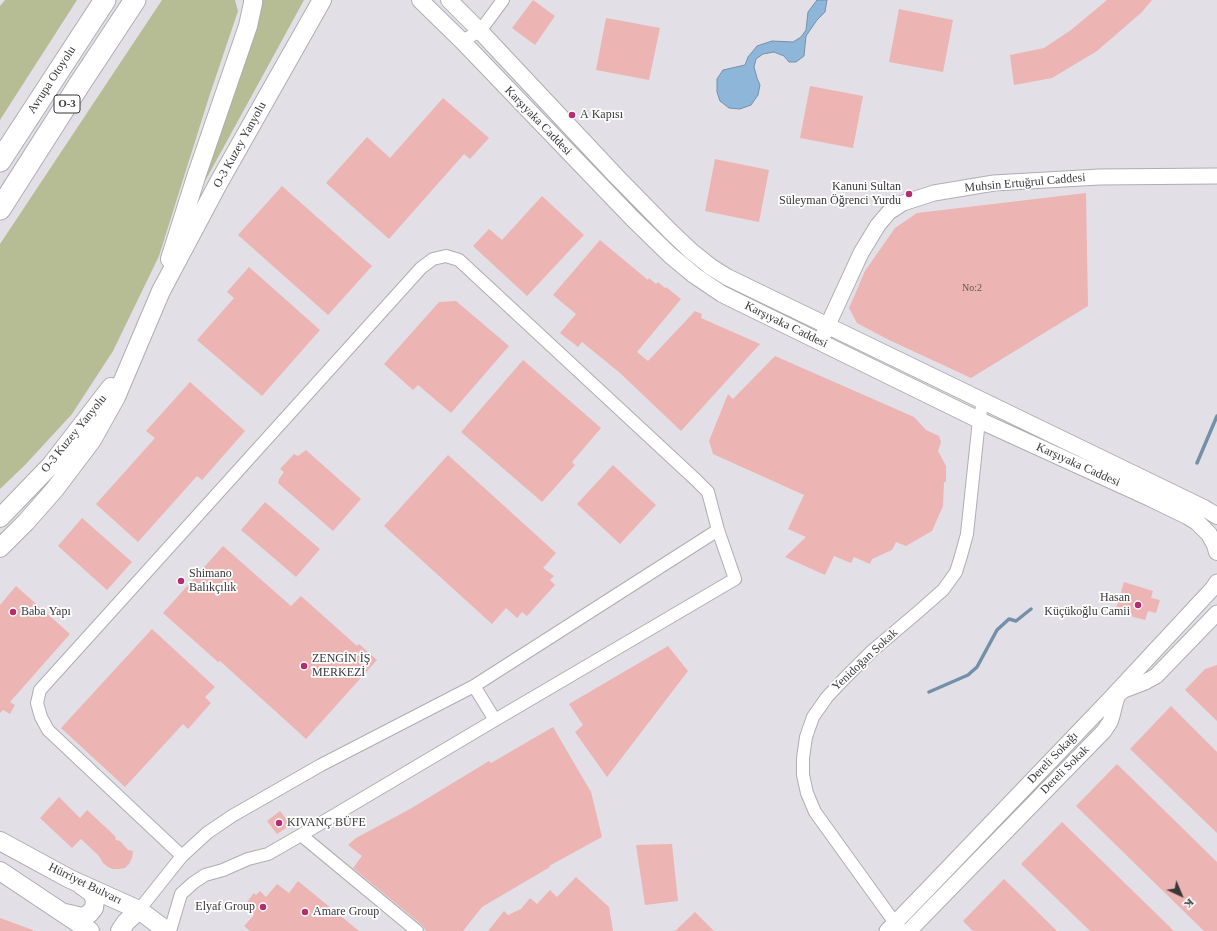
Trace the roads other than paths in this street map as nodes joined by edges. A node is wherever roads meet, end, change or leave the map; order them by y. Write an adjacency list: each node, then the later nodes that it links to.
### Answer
1 (105, 0): 10 (highway, Avrupa Otoyolu / O-3)
2 (135, 0): 12 (highway, Avrupa Otoyolu / O-3)
3 (253, 0): 13 (main road)
4 (322, 0): 13 (main road, O-3 Kuzey Yanyolu)
5 (420, 0): 9 (main road, Karşıyaka Caddesi)
6 (449, 0): 8 (main road, Karşıyaka Caddesi)
7 (503, 0): 8 (street)
8 (480, 31): 9 (street); 14 (main road, Karşıyaka Caddesi)
9 (462, 41): 16 (main road, Karşıyaka Caddesi)
10 (0, 161)
11 (1217, 176): 14 (street, Muhsin Ertuğrul Caddesi)
12 (0, 209)
13 (161, 291): 15 (main road)
14 (827, 326): 16 (street, Muhsin Ertuğrul Caddesi); 17 (main road, Karşıyaka Caddesi)
15 (138, 342): 20 (main road, O-3 Kuzey Yanyolu); 22 (main road)
16 (820, 342): 18 (main road, Karşıyaka Caddesi)
17 (983, 402): 18 (street, Yenidoğan Sokak); 19 (main road, Karşıyaka Caddesi)
18 (979, 420): 23 (main road, Karşıyaka Caddesi); 35 (street, Yenidoğan Sokak)
19 (1217, 516)
20 (0, 518)
21 (718, 530): 26 (street); 27 (street); 30 (street)
22 (0, 548)
23 (1217, 552)
24 (1217, 582): 35 (street, Dereli Sokağı)
25 (1217, 613): 40 (street, Dereli Sokak)
26 (474, 686): 27 (street); 30 (street)
27 (495, 720): 28 (street)
28 (301, 835): 38 (street); 39 (street)
29 (0, 841): 32 (main road, Hürriyet Bulvarı)
30 (182, 856): 33 (street)
31 (0, 871): 34 (main road)
32 (70, 879): 33 (main road, Hürriyet Bulvarı); 34 (main road)
33 (139, 910): 37 (main road); 38 (main road, Hürriyet Bulvarı)
34 (62, 912): 36 (main road)
35 (895, 928)
36 (90, 931)
37 (120, 931)
38 (169, 931)
39 (417, 931)
40 (909, 931)

